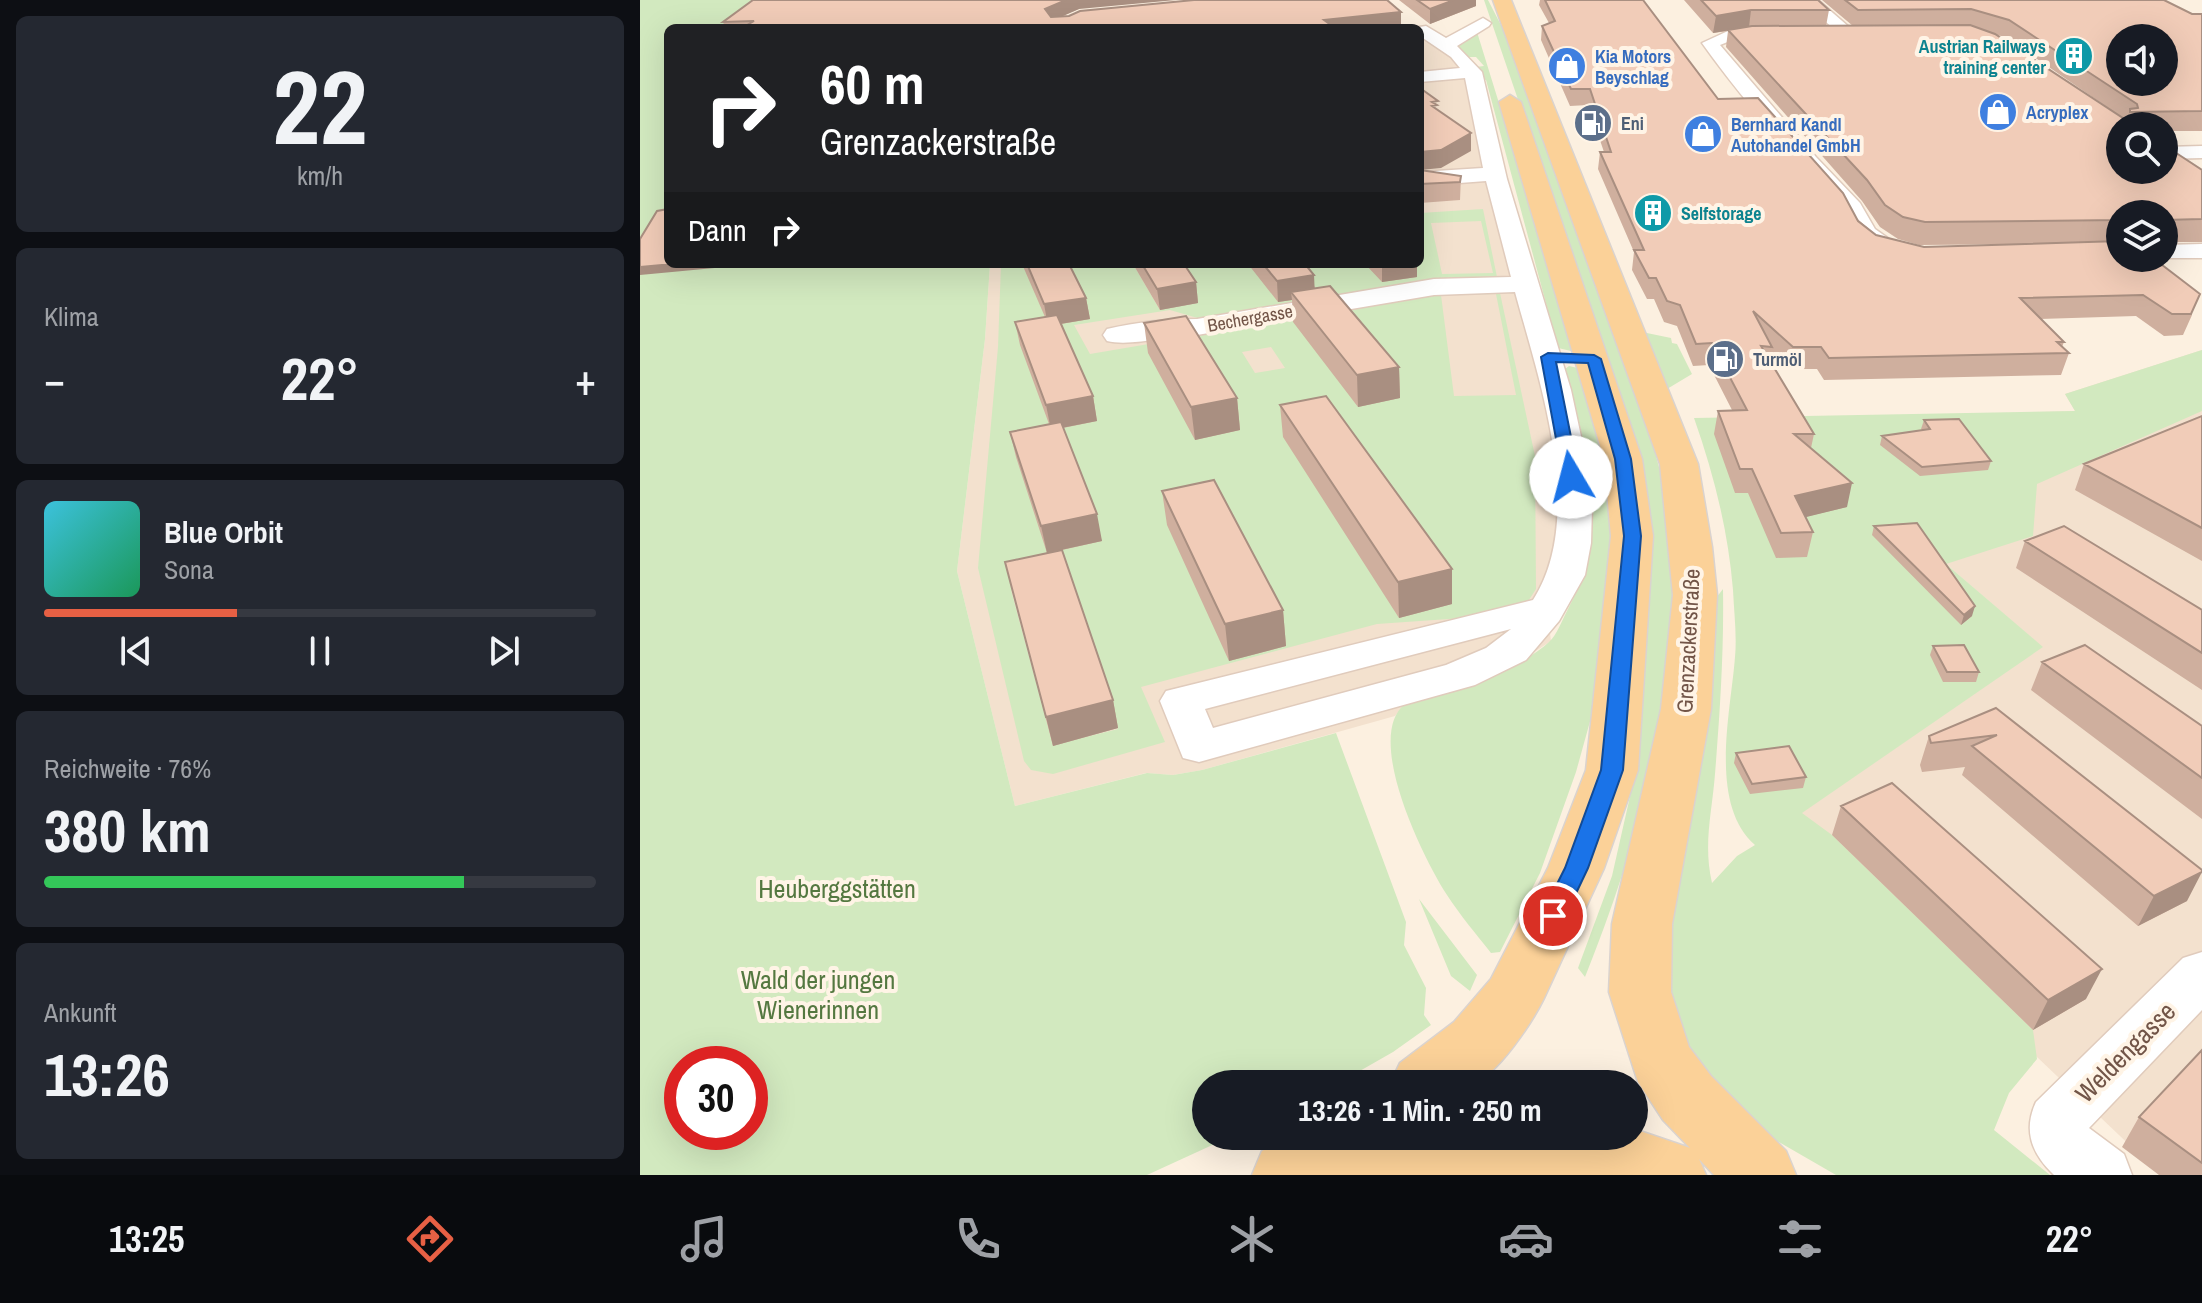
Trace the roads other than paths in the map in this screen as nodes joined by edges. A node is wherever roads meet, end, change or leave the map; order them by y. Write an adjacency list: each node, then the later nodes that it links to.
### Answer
1 (1809, 0): 5 (street)
2 (1487, 8): 6 (street); 20 (main road); 26 (main road, Grenzackerstraße)
3 (1424, 32): 6 (street)
4 (1798, 34): 17 (street)
5 (1824, 34)
6 (1446, 45): 7 (street)
7 (1473, 72): 8 (street); 12 (street)
8 (1424, 77)
9 (2202, 152): 10 (street)
10 (2178, 154)
11 (2178, 166): 13 (street)
12 (1497, 174): 14 (street); 18 (street)
13 (2191, 176)
14 (1424, 179)
15 (2202, 251): 16 (street)
16 (2178, 252)
17 (1919, 256)
18 (1525, 284): 19 (street, Bechergasse); 20 (street)
19 (1117, 335)
20 (1571, 358): 21 (street); 23 (main road)
21 (1547, 608): 21 (street)
22 (2202, 974): 27 (street, Weldengasse)
23 (1441, 1070)
24 (1320, 1156): 25 (main road)
25 (1671, 1175)
26 (1761, 1175)
27 (2102, 1175)

